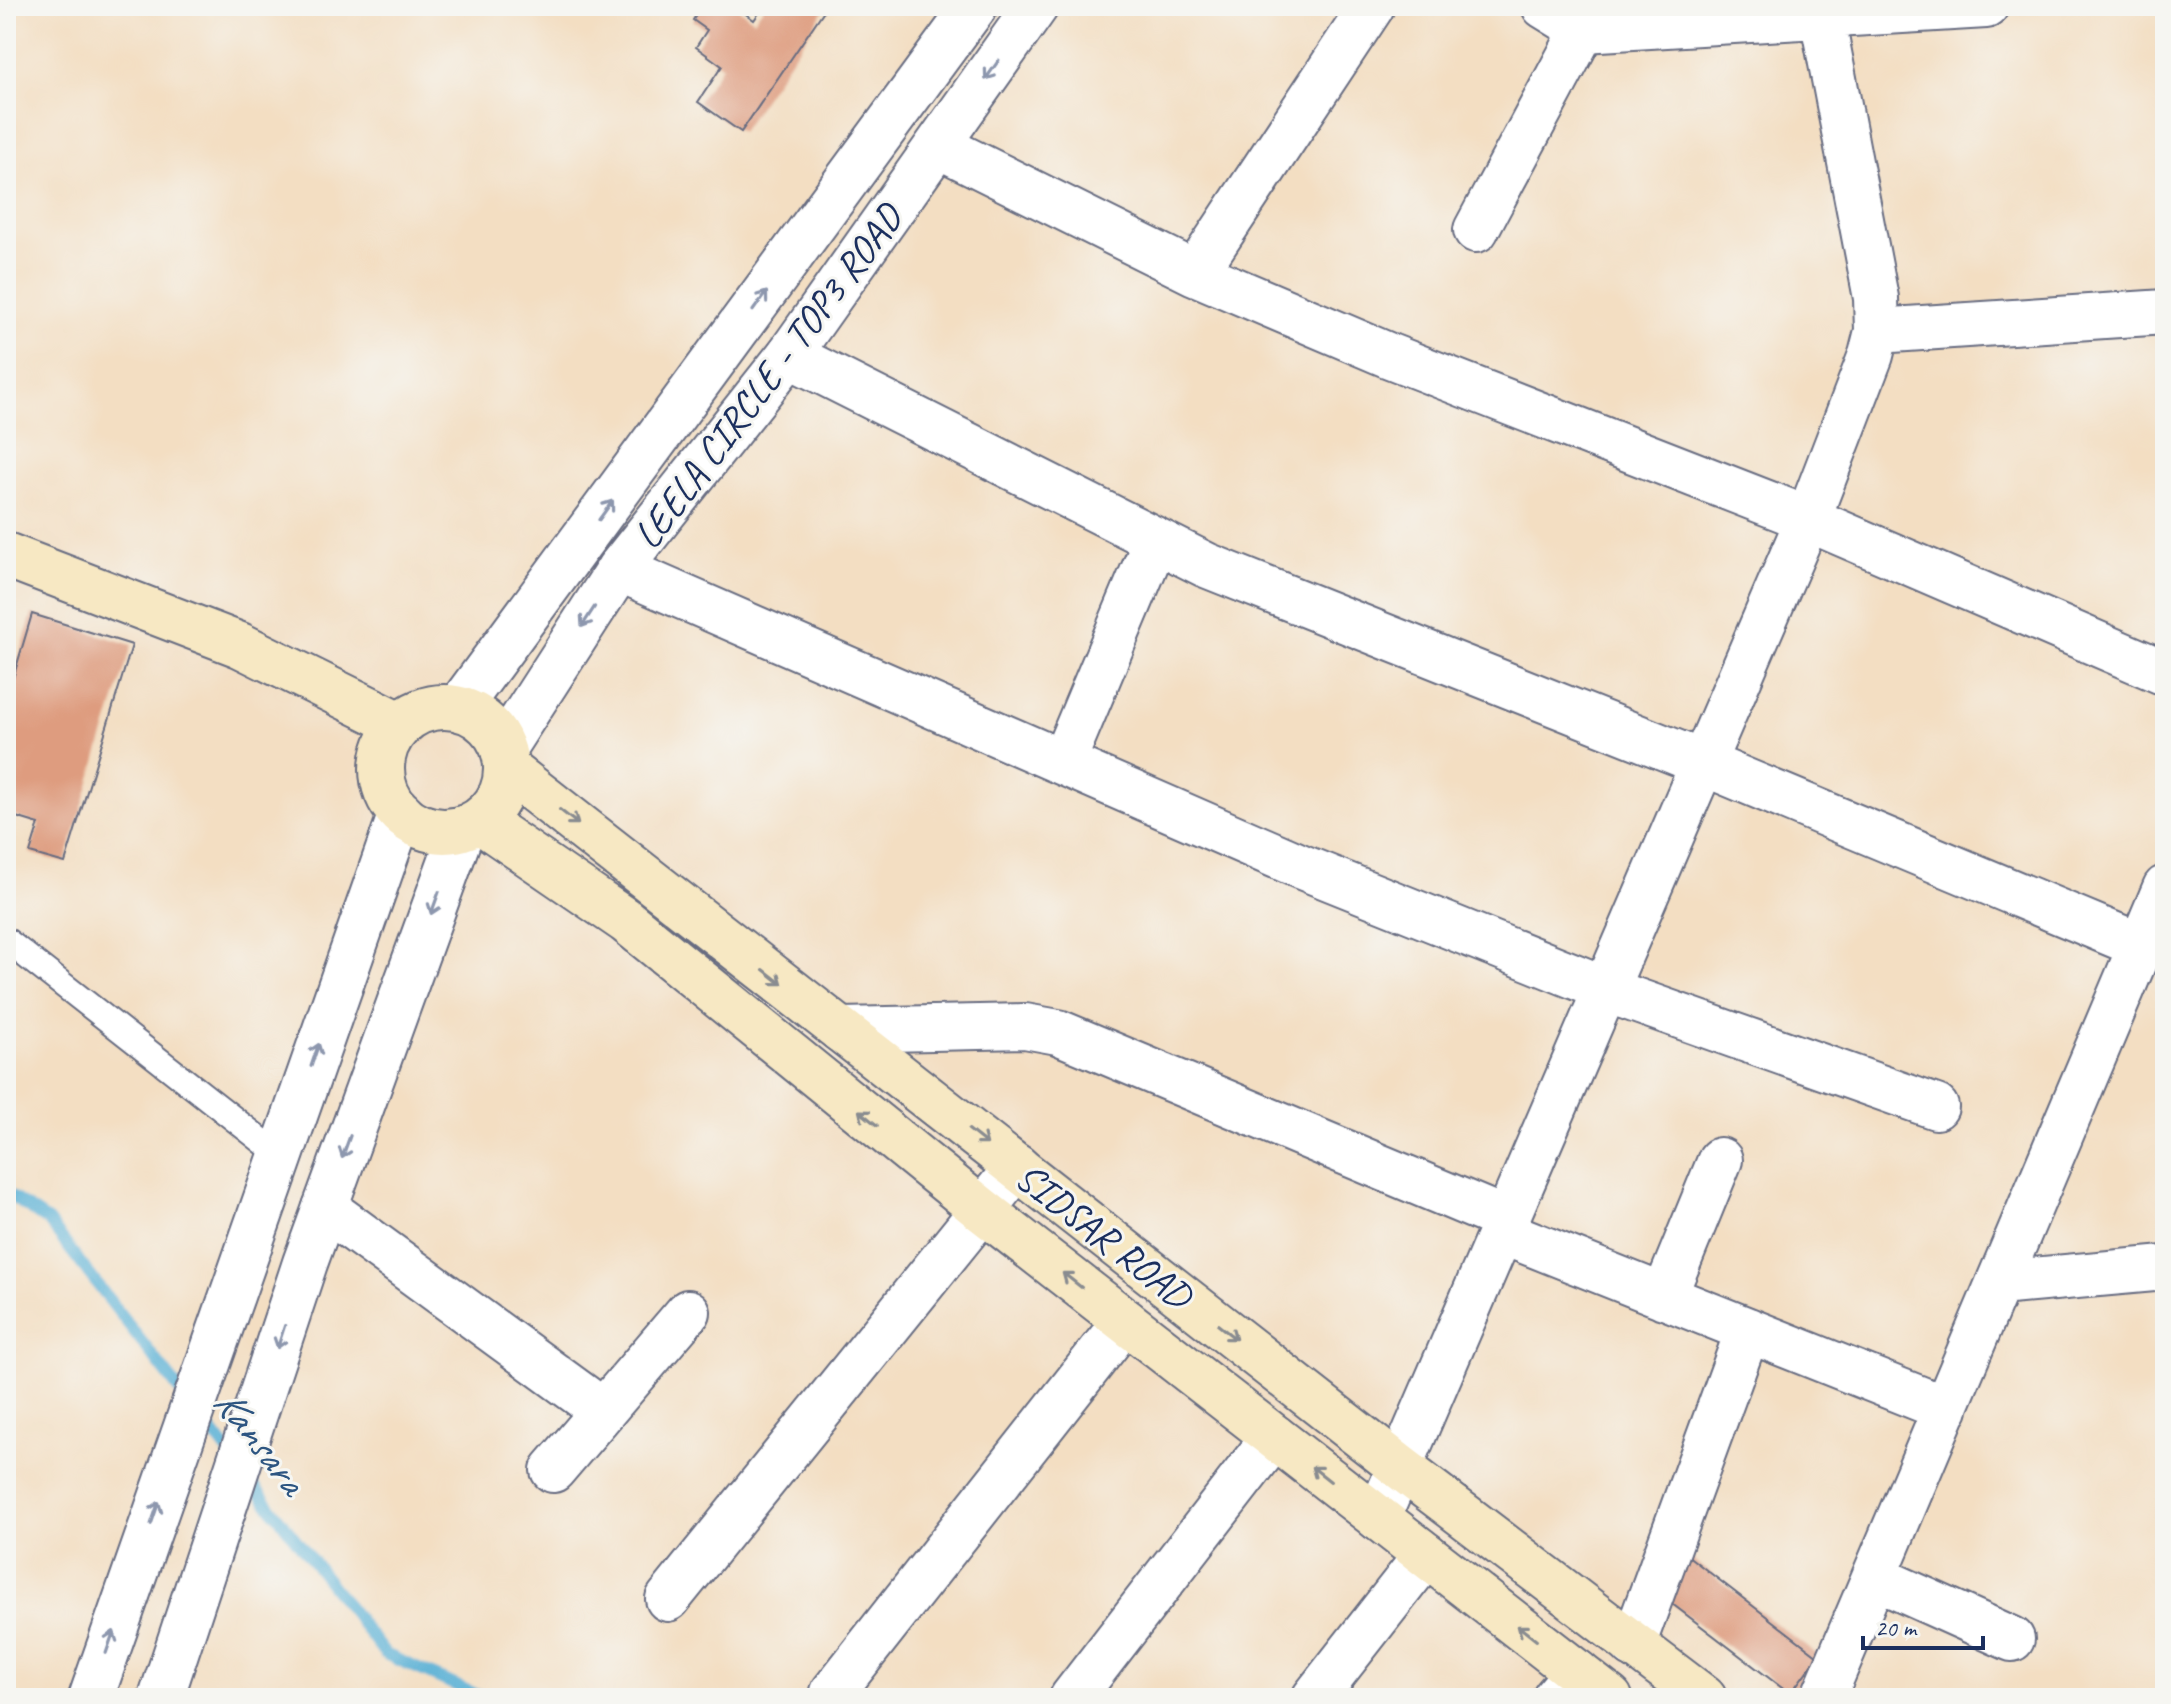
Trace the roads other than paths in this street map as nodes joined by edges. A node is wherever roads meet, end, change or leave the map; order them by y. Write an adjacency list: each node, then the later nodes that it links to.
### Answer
1 (975, 6): 9 (street, LEELA CIRCLE - TOP3 ROAD)
2 (1036, 6): 8 (street, LEELA CIRCLE - TOP3 ROAD, one-way to 8)
3 (1372, 6): 12 (street)
4 (1544, 6): 7 (street)
5 (1986, 6): 6 (street)
6 (1822, 16): 7 (street); 14 (street)
7 (1583, 30): 11 (street)
8 (939, 146): 10 (street, LEELA CIRCLE - TOP3 ROAD); 12 (street)
9 (867, 155): 10 (street); 21 (street, LEELA CIRCLE - TOP3 ROAD, one-way to 9)
10 (911, 185): 15 (street, LEELA CIRCLE - TOP3 ROAD)
11 (1476, 230)
12 (1195, 273): 16 (street)
13 (2165, 312): 14 (street)
14 (1877, 331): 16 (street)
15 (789, 355): 17 (street); 19 (street, LEELA CIRCLE - TOP3 ROAD)
16 (1808, 519): 20 (street); 25 (street)
17 (1156, 540): 24 (street); 25 (street)
18 (6, 555): 22 (main road)
19 (619, 569): 23 (street, LEELA CIRCLE - TOP3 ROAD, one-way to 23); 24 (street)
20 (2165, 673)
21 (459, 707): 22 (main road); 23 (main road)
22 (400, 724): 26 (main road)
23 (505, 759): 27 (main road); 32 (main road, SIDSAR ROAD, one-way to 32)
24 (1063, 762): 31 (street)
25 (1703, 763): 30 (street); 31 (street)
26 (401, 813): 27 (main road); 34 (street, one-way to 26)
27 (471, 825): 37 (street, one-way to 37); 38 (main road, SIDSAR ROAD, one-way to 27)
28 (2165, 888): 30 (street)
29 (6, 940): 34 (lane)
30 (2144, 968): 41 (street)
31 (1607, 989): 33 (street); 39 (street)
32 (841, 1030): 36 (main road, SIDSAR ROAD, one-way to 36); 39 (street)
33 (1936, 1107)
34 (280, 1155): 59 (street, one-way to 34)
35 (1720, 1160): 42 (street)
36 (1017, 1167): 38 (street); 49 (main road, SIDSAR ROAD, one-way to 49)
37 (325, 1208): 47 (street); 60 (street, one-way to 60)
38 (981, 1209): 44 (main road, SIDSAR ROAD, one-way to 38); 54 (street)
39 (1504, 1226): 42 (street); 49 (street)
40 (2165, 1268): 41 (street)
41 (1999, 1283): 46 (street)
42 (1664, 1297): 45 (street)
43 (688, 1312): 47 (street)
44 (1125, 1321): 48 (main road, SIDSAR ROAD); 58 (street)
45 (1748, 1330): 46 (street); 56 (street)
46 (1946, 1409): 53 (street)
47 (603, 1411): 50 (street)
48 (1274, 1437): 51 (main road, SIDSAR ROAD, one-way to 48); 61 (street)
49 (1400, 1467): 51 (street); 56 (main road, SIDSAR ROAD)
50 (553, 1470)
51 (1378, 1518): 52 (main road, SIDSAR ROAD)
52 (1426, 1555): 57 (main road, SIDSAR ROAD, one-way to 52); 62 (street)
53 (1874, 1577): 55 (street); 64 (street)
54 (668, 1599)
55 (2012, 1639)
56 (1633, 1645): 63 (main road, SIDSAR ROAD)
57 (1581, 1689)
58 (833, 1692)
59 (91, 1698)
60 (161, 1698)
61 (1072, 1698)
62 (1314, 1698)
63 (1704, 1698)
64 (1823, 1698)

